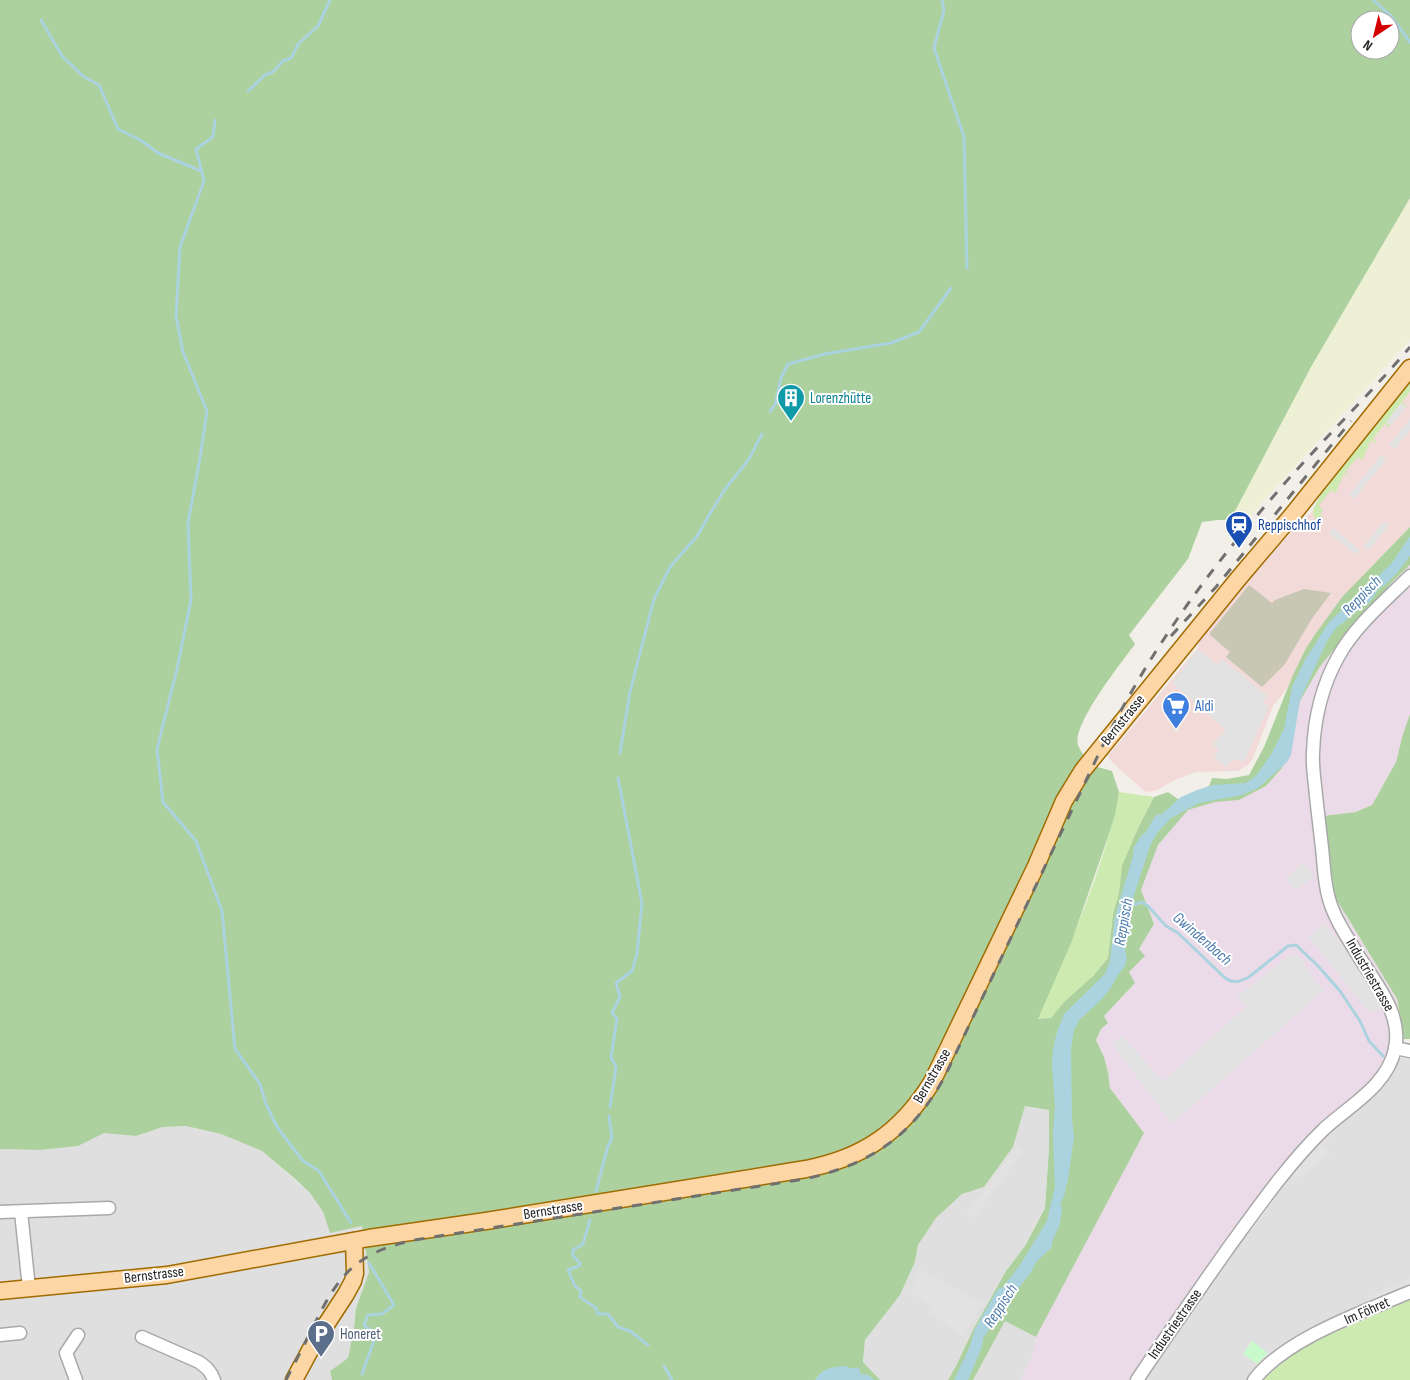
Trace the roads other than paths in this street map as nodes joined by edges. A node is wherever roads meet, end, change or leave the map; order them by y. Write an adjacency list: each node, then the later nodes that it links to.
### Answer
1 (1410, 368): 8 (main road, Bernstrasse)
2 (1410, 576): 3 (street, Industriestrasse)
3 (1395, 1048): 4 (street); 19 (street, Industriestrasse)
4 (1410, 1051)
5 (109, 1208): 7 (street)
6 (0, 1212): 7 (street)
7 (21, 1212): 9 (street)
8 (354, 1240): 9 (main road, Bernstrasse); 18 (main road)
9 (29, 1288): 10 (main road, Bernstrasse)
10 (0, 1291)
11 (1410, 1292): 20 (street, Im Föhret)
12 (20, 1334): 14 (street)
13 (78, 1334): 16 (street)
14 (0, 1335)
15 (142, 1337): 17 (street)
16 (76, 1380)
17 (214, 1380)
18 (294, 1380)
19 (1137, 1380)
20 (1254, 1380)

